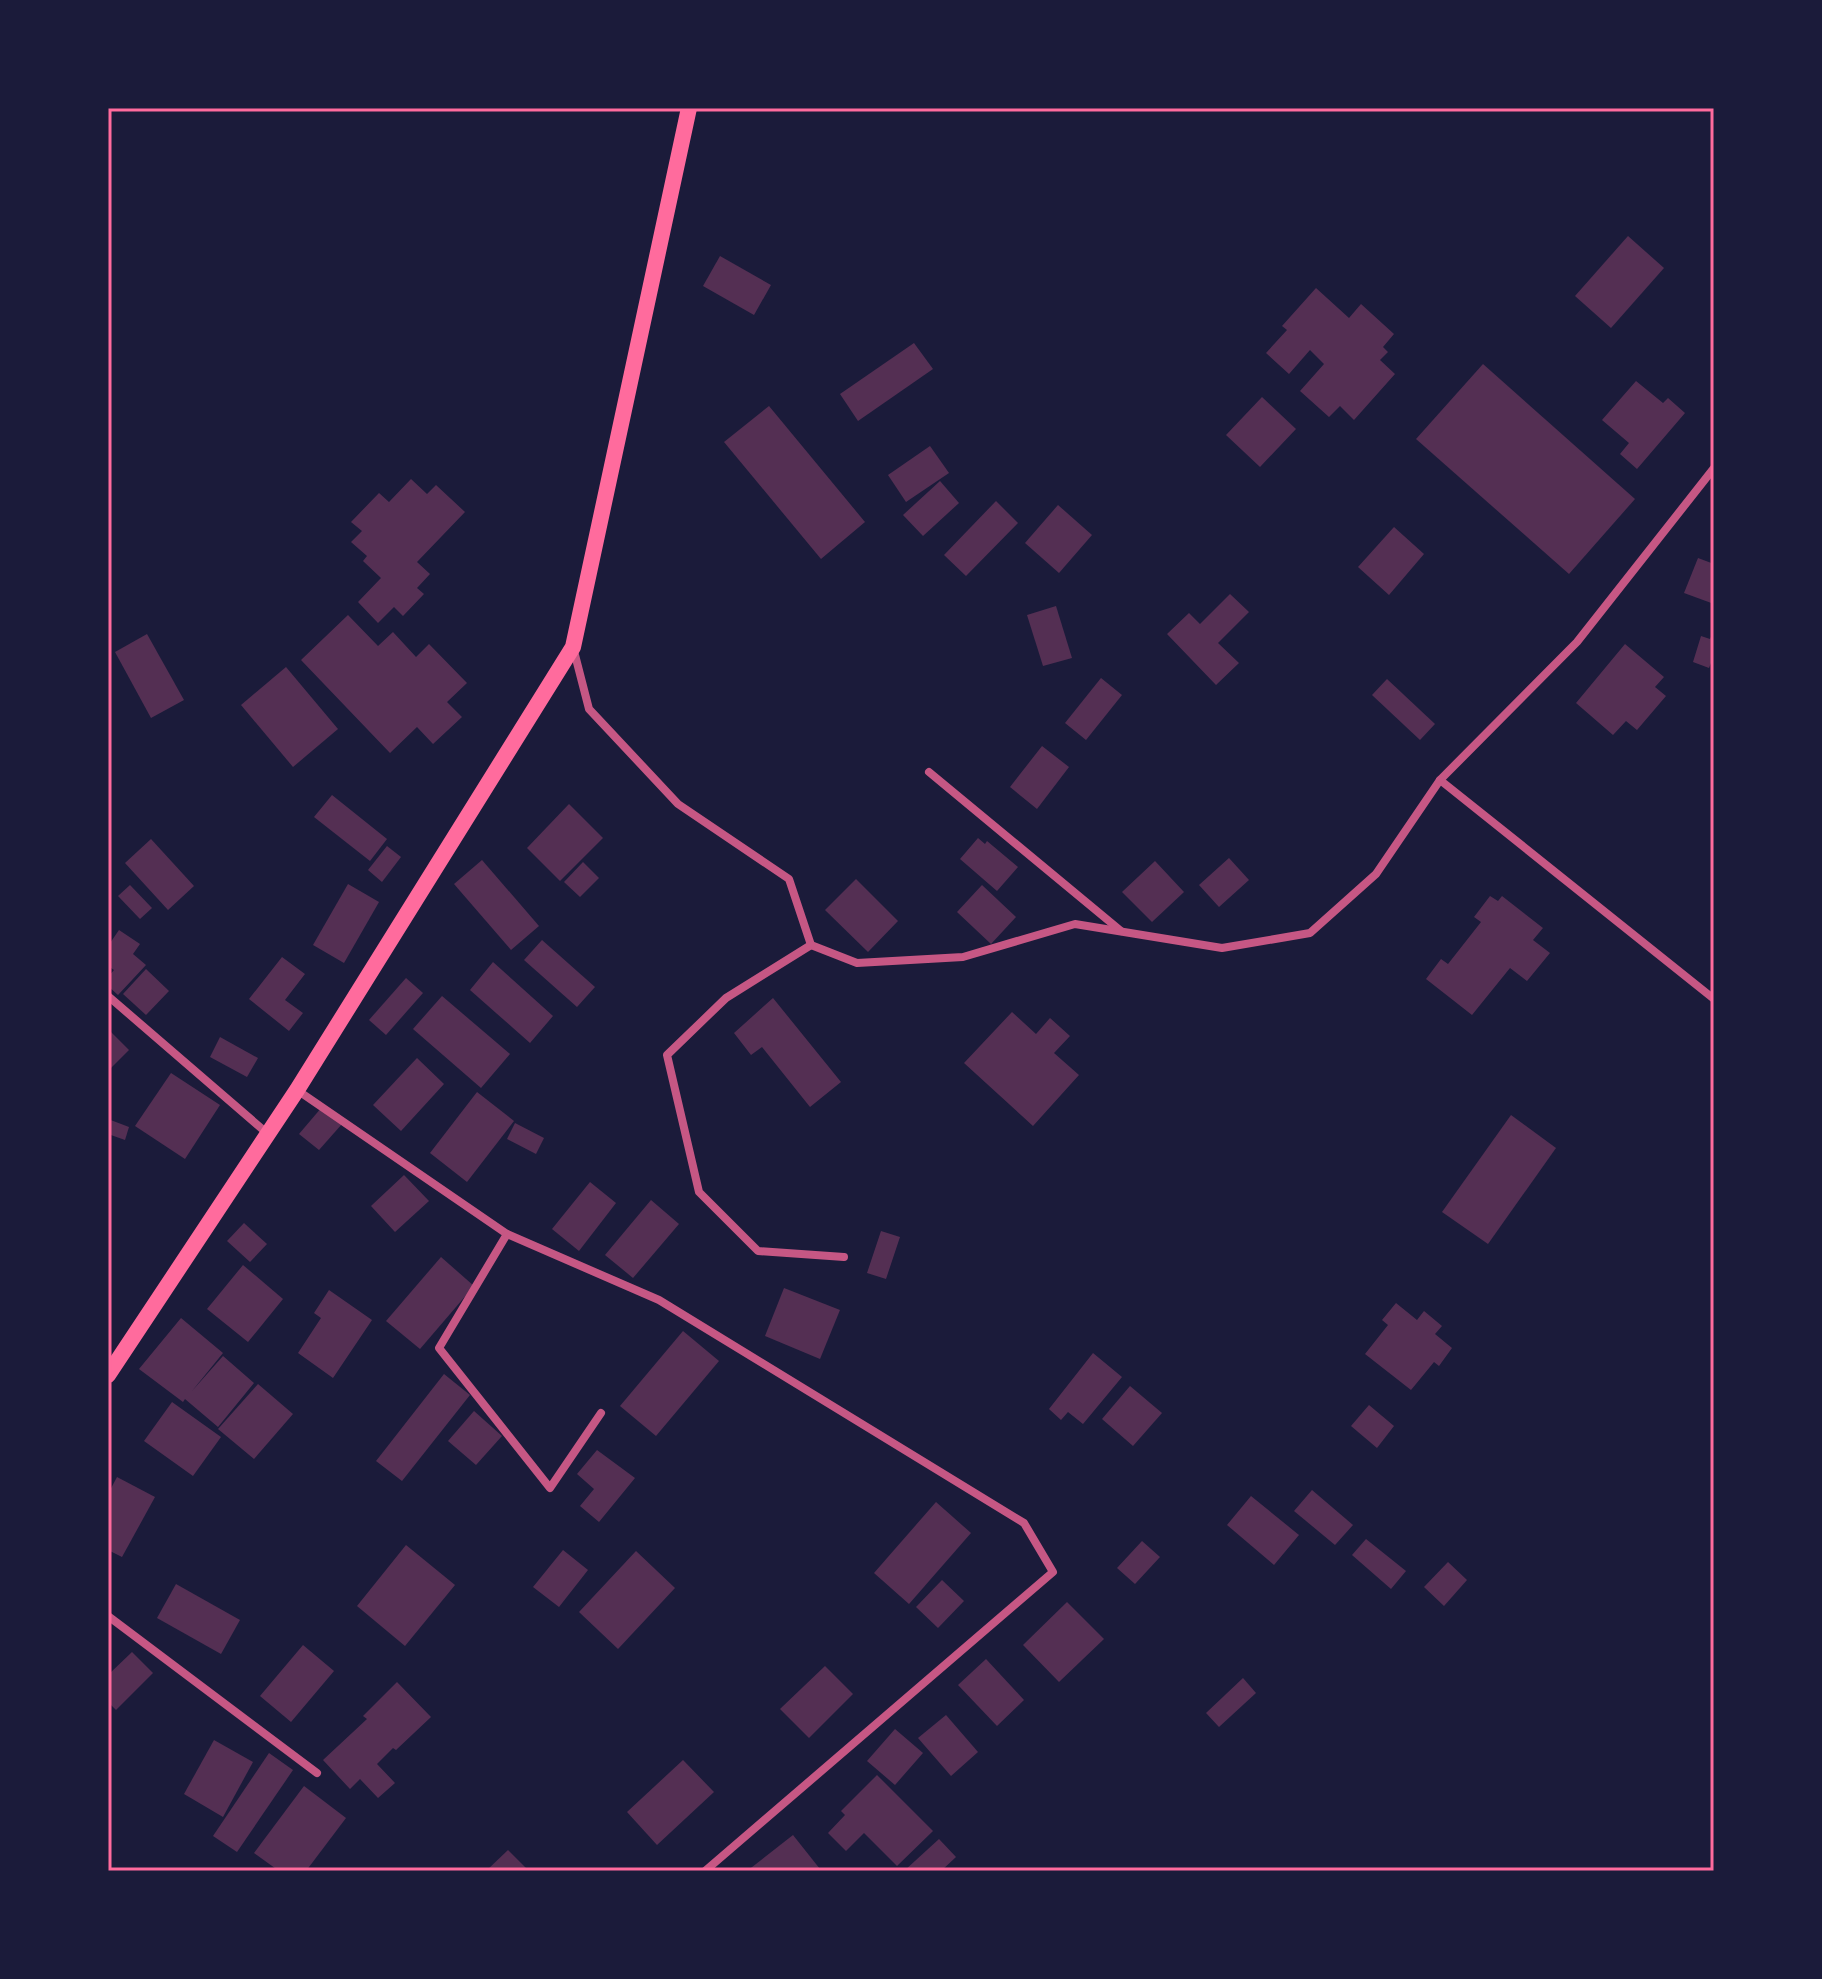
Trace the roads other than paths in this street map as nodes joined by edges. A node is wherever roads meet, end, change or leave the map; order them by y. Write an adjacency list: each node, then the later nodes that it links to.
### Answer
1 (689, 108): 3 (main road)
2 (1714, 468): 5 (street)
3 (573, 647): 7 (street); 10 (main road)
4 (929, 772): 6 (street)
5 (1440, 780): 6 (street); 9 (street)
6 (1122, 931): 7 (street)
7 (811, 945): 13 (street)
8 (108, 996): 11 (street)
9 (1714, 999)
10 (297, 1090): 11 (main road); 12 (street)
11 (268, 1134): 14 (main road)
12 (507, 1234): 15 (street); 18 (street)
13 (844, 1257)
14 (108, 1375)
15 (601, 1413)
16 (108, 1616): 17 (street)
17 (317, 1773)
18 (705, 1871)

